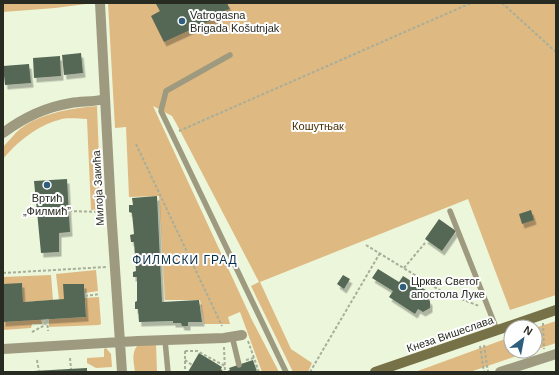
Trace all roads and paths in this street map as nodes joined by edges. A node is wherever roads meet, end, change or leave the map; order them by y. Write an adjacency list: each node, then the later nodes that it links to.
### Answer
1 (100, 3): 6 (street, Милоја Закића)
2 (471, 3): 8 (path)
3 (502, 3): 4 (path)
4 (556, 52)
5 (230, 55): 8 (lane)
6 (105, 99): 7 (street); 16 (street, Милоја Закића)
7 (3, 133)
8 (172, 134): 51 (lane)
9 (136, 144): 23 (path)
10 (69, 211): 11 (path)
11 (104, 212)
12 (450, 212): 21 (lane)
13 (425, 244): 17 (path)
14 (366, 245): 15 (path)
15 (380, 253): 17 (path); 52 (path)
16 (114, 266): 18 (path); 30 (street, Милоја Закића)
17 (404, 268): 21 (path)
18 (3, 273)
19 (100, 294): 20 (path)
20 (85, 296)
21 (490, 310): 24 (lane)
22 (556, 310): 24 (main road, Кнеза Вишеслава)
23 (222, 326)
24 (497, 330): 53 (main road, Кнеза Вишеслава)
25 (48, 331): 26 (path)
26 (32, 332)
27 (233, 336): 29 (street); 37 (path); 42 (lane); 43 (path)
28 (165, 340): 29 (street); 30 (street); 47 (lane)
29 (184, 340): 34 (path)
30 (119, 342): 33 (street); 46 (street, Милоја Закића)
31 (484, 344): 55 (path)
32 (480, 346): 54 (path)
33 (3, 350)
34 (185, 351): 39 (path); 43 (path)
35 (556, 354): 56 (street)
36 (70, 358): 44 (path)
37 (254, 358): 40 (path); 50 (path)
38 (37, 360): 45 (path)
39 (185, 360): 41 (path); 48 (path)
40 (246, 360)
41 (192, 365)
42 (239, 365)
43 (225, 366): 49 (path)
44 (71, 369)
45 (38, 370)
46 (122, 372)
47 (168, 372)
48 (185, 372)
49 (225, 372)
50 (258, 372)
51 (286, 372)
52 (310, 372)
53 (375, 372)
54 (484, 372)
55 (488, 372)
56 (500, 372)

